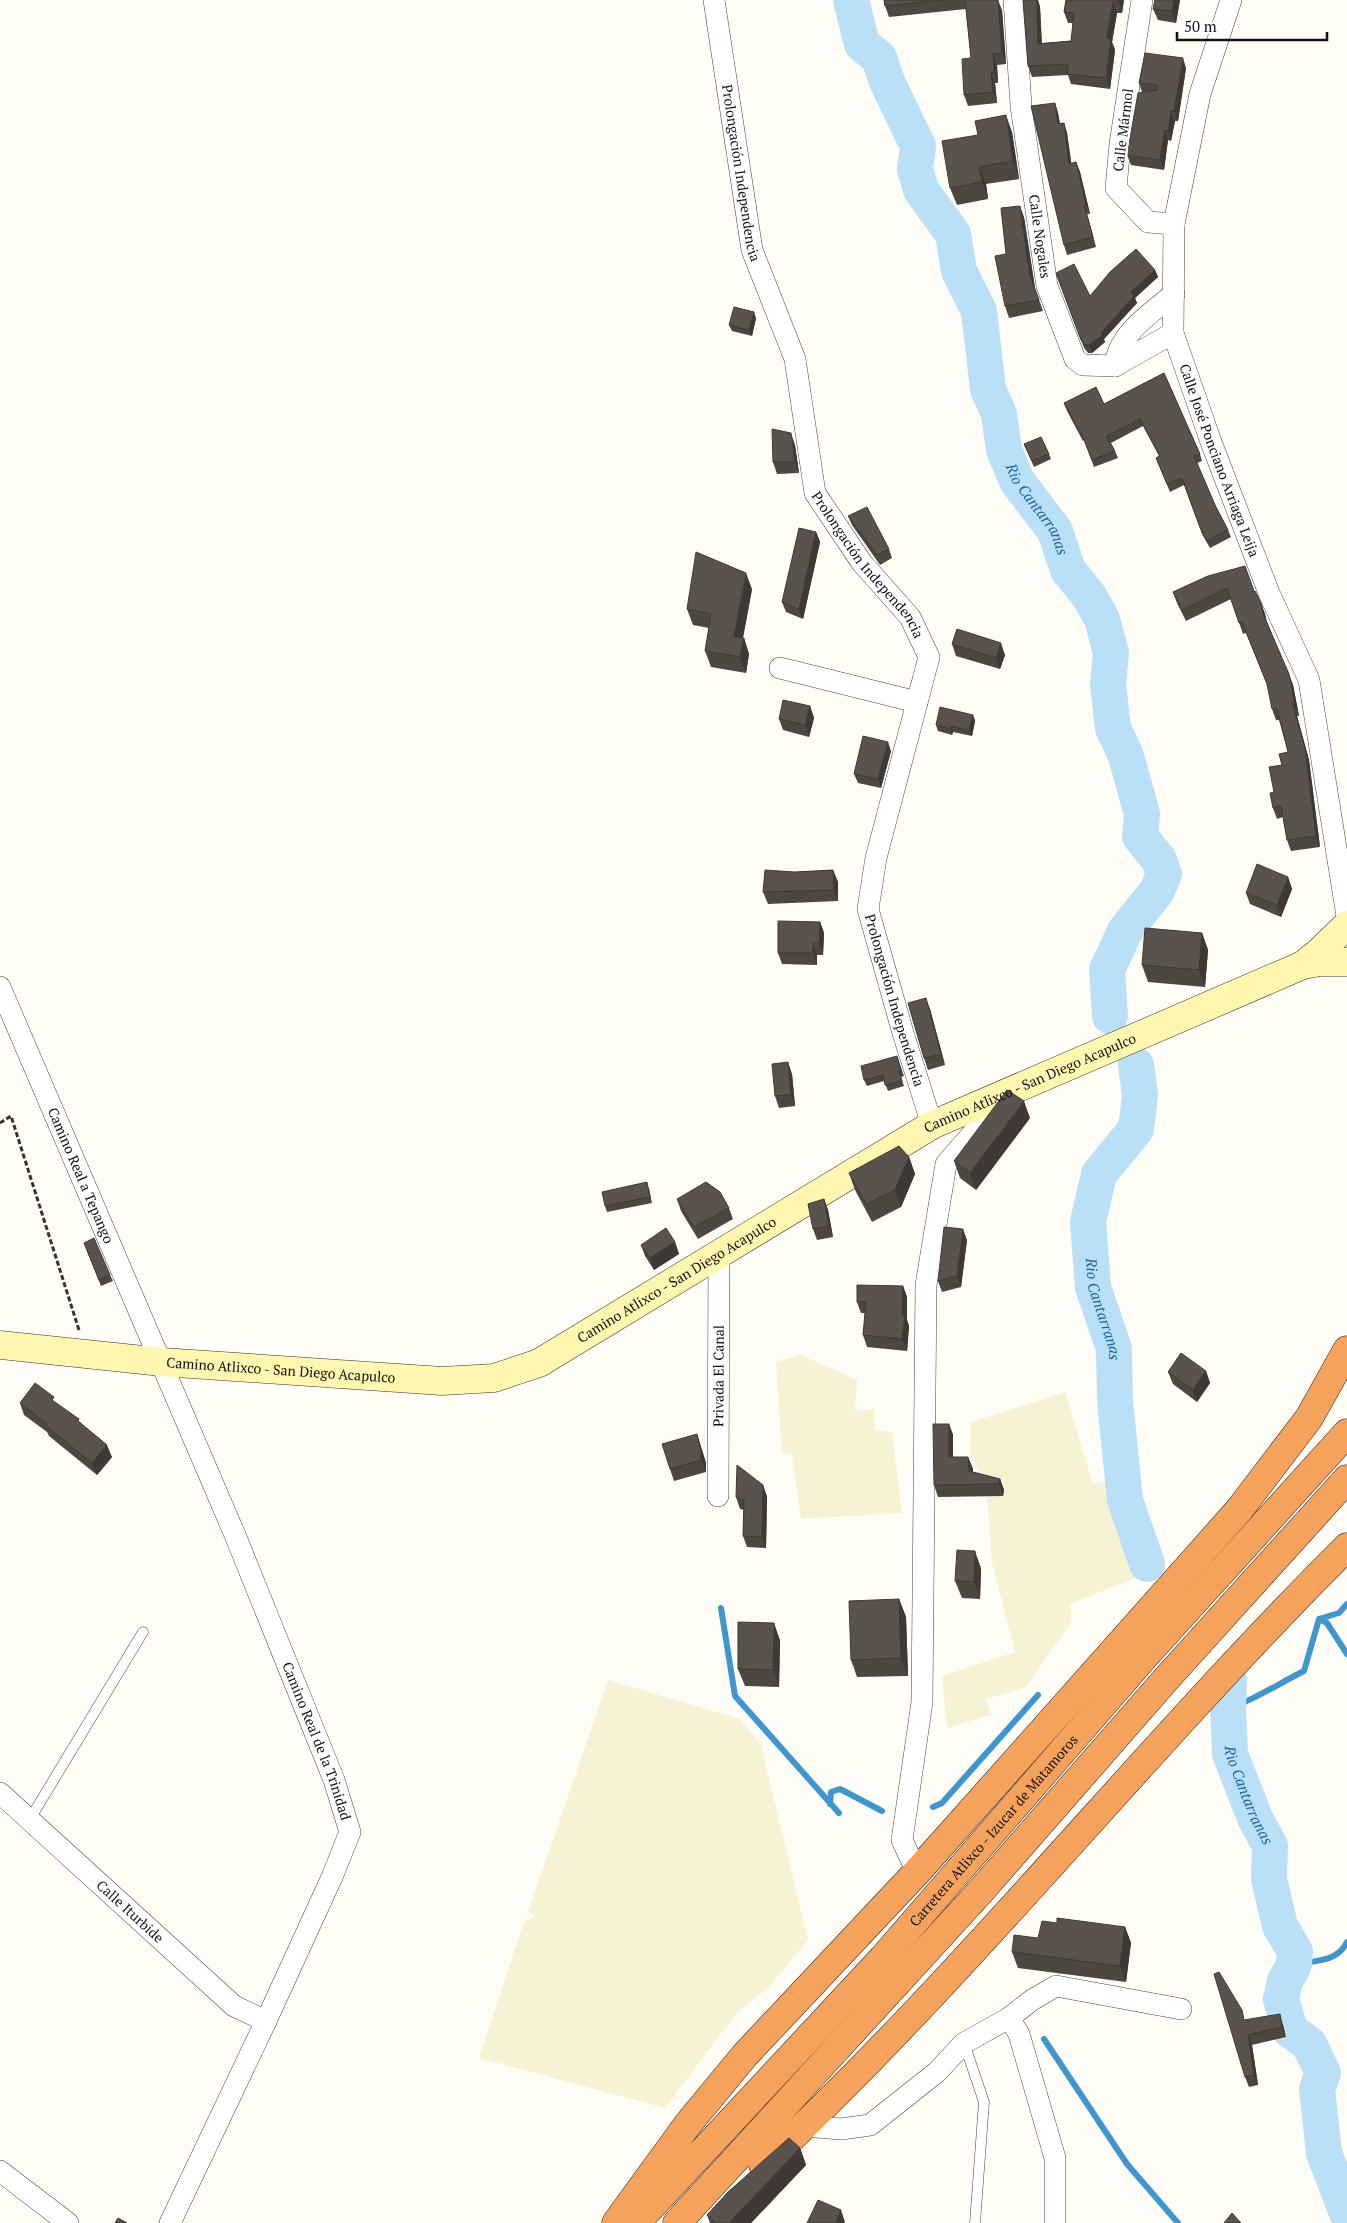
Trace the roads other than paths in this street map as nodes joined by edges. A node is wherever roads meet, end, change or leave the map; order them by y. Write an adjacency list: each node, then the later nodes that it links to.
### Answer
1 (714, 0): 10 (street, Prolongación Independencia)
2 (1014, 0): 8 (street, Calle Nogales)
3 (1142, 0): 5 (street, Calle Mármol)
4 (1231, 0): 5 (street, Calle José Ponciano Arriaga Leija)
5 (1174, 224): 6 (street, Calle José Ponciano Arriaga Leija)
6 (1174, 294): 7 (street, Calle José Ponciano Arriaga Leija); 8 (street)
7 (1173, 333): 8 (street); 11 (street, Calle José Ponciano Arriaga Leija)
8 (1115, 366)
9 (780, 668): 10 (street)
10 (917, 702): 17 (street, Prolongación Independencia)
11 (1347, 916)
12 (1347, 925): 14 (street, Camino Atlixco - San Diego Acapulco)
13 (1347, 962): 14 (street, Camino Atlixco - San Diego Acapulco)
14 (1303, 965): 16 (street, Camino Atlixco - San Diego Acapulco)
15 (0, 987): 21 (street, Camino Real a Tepango)
16 (1018, 1088): 17 (street, Camino Atlixco - San Diego Acapulco); 29 (street)
17 (932, 1125): 18 (street, Camino Atlixco - San Diego Acapulco)
18 (719, 1256): 21 (street, Camino Atlixco - San Diego Acapulco); 24 (street, Privada El Canal)
19 (0, 1345): 21 (street, Camino Atlixco - San Diego Acapulco)
20 (1347, 1350): 29 (highway)
21 (162, 1362): 32 (street, Camino Real de la Trinidad)
22 (1347, 1433): 39 (highway, Carretera Atlixco - Izucar de Matamoros)
23 (1347, 1479): 40 (highway, Carretera Atlixco - Izucar de Matamoros)
24 (718, 1496)
25 (1347, 1547): 34 (highway)
26 (143, 1632): 28 (lane)
27 (0, 1793): 28 (street, Calle Iturbide)
28 (30, 1819): 32 (street, Calle Iturbide)
29 (917, 1872): 38 (highway)
30 (1181, 2009): 31 (street)
31 (1009, 2018): 33 (street); 43 (street)
32 (266, 2021): 37 (street, Camino Real de la Trinidad)
33 (964, 2043): 34 (street); 42 (lane)
34 (804, 2126): 41 (highway)
35 (0, 2170): 36 (street)
36 (68, 2223)
37 (170, 2223)
38 (616, 2223)
39 (636, 2223)
40 (677, 2223)
41 (692, 2223)
42 (975, 2223)
43 (1055, 2223)

